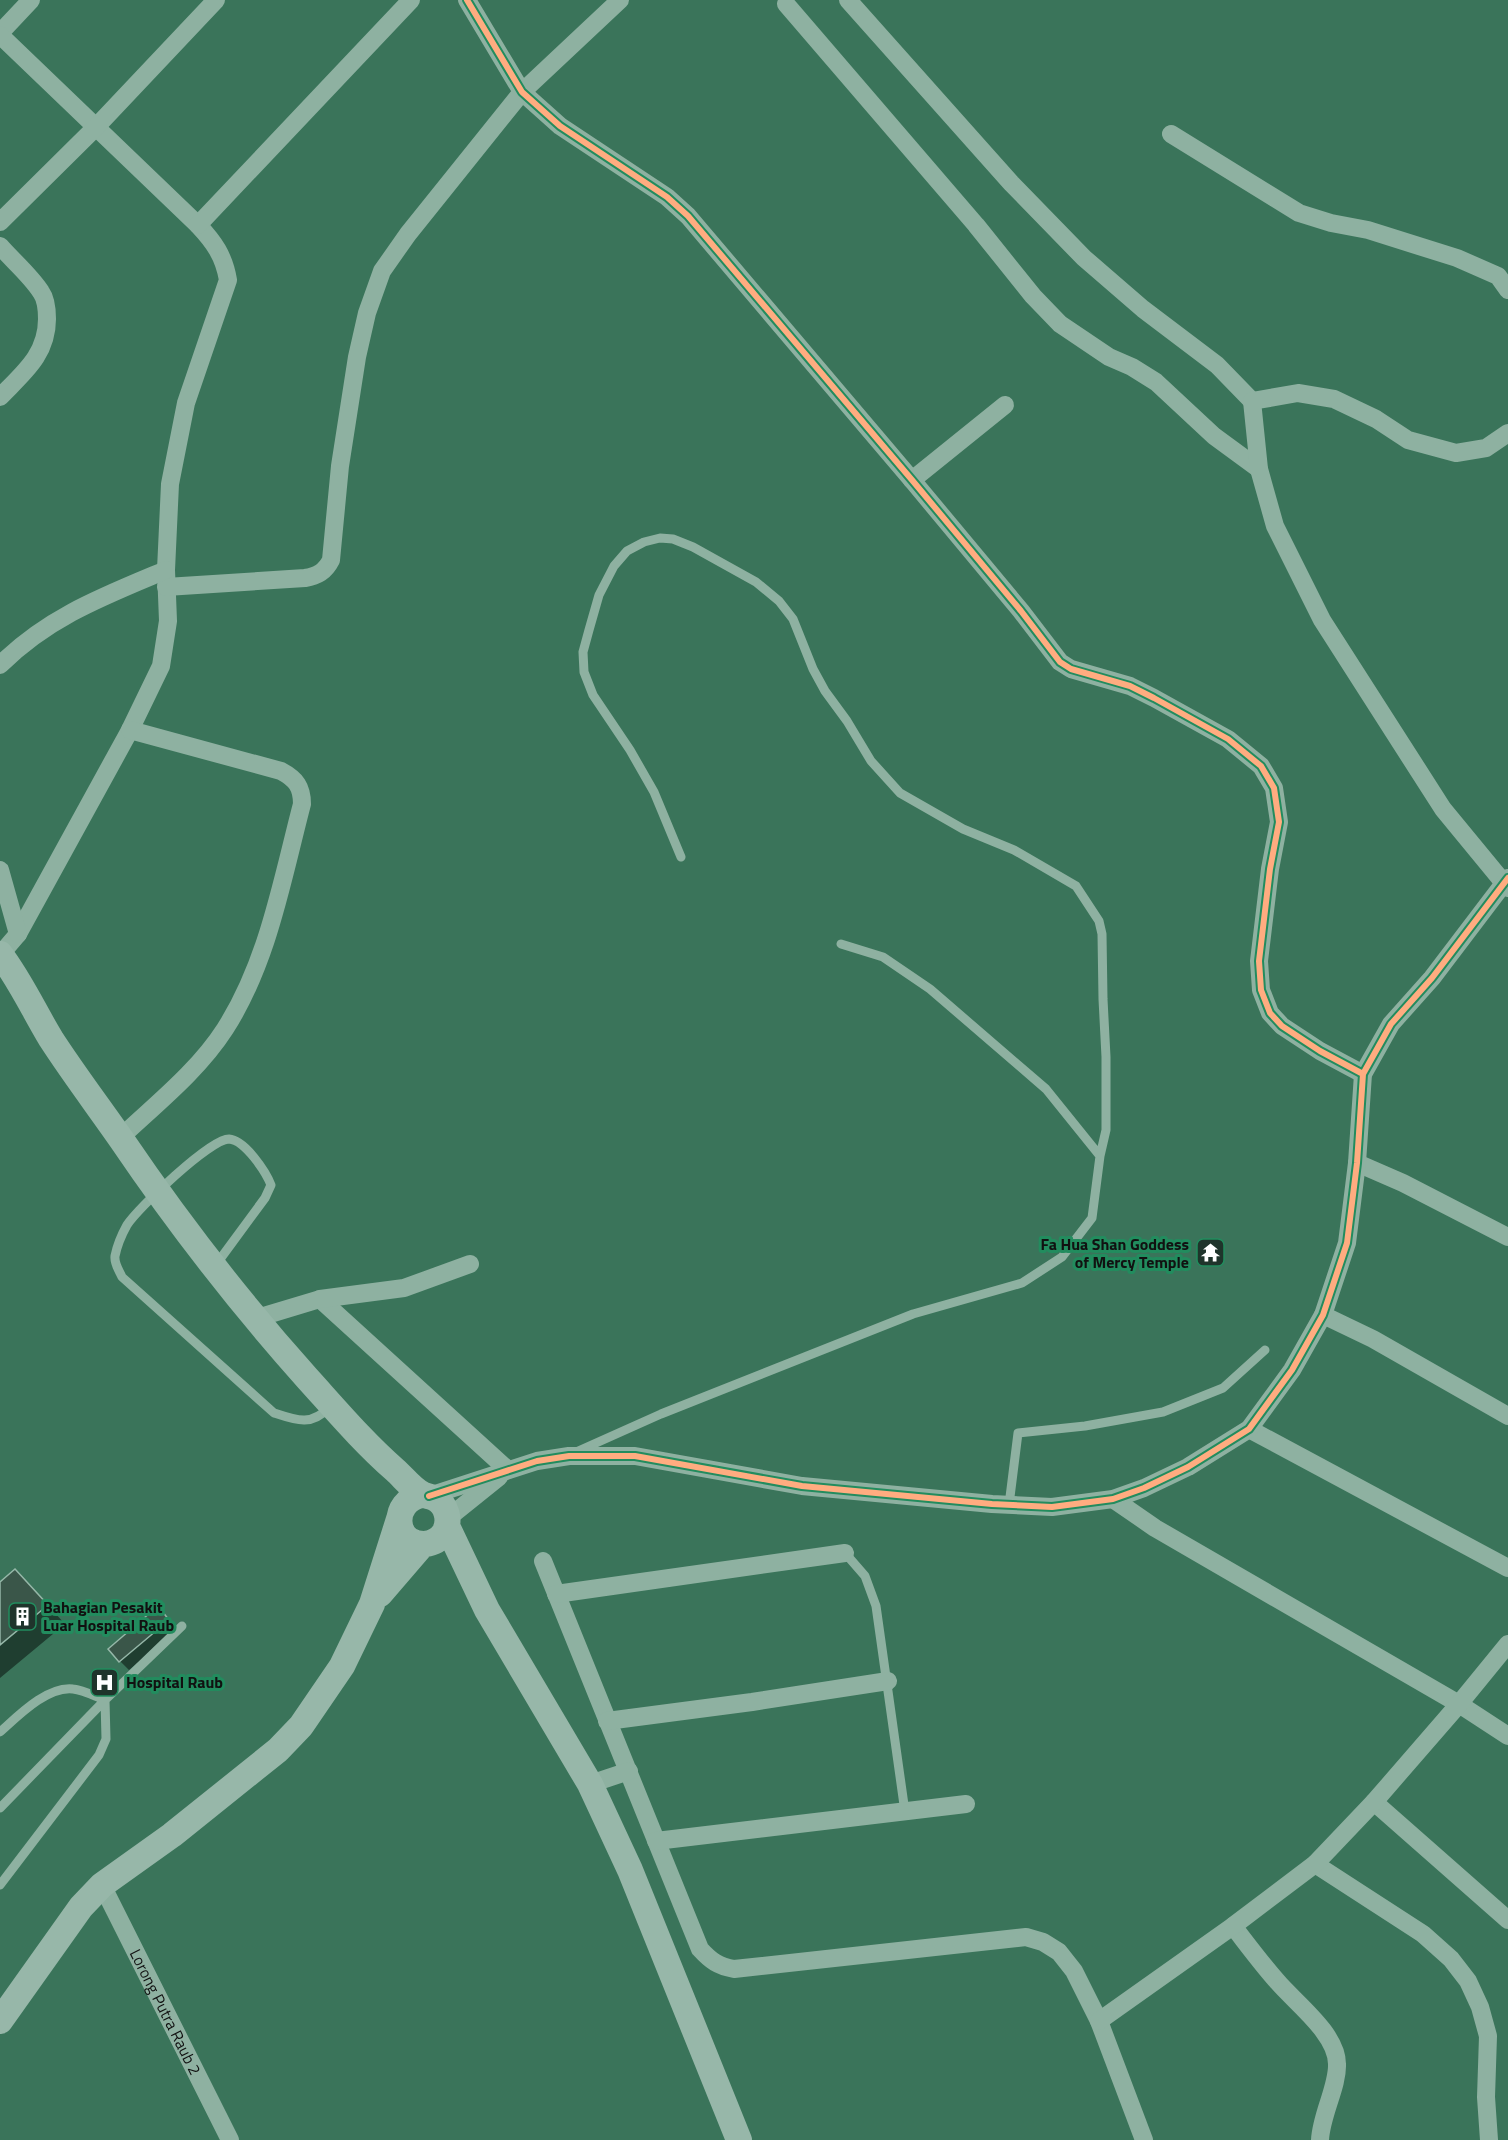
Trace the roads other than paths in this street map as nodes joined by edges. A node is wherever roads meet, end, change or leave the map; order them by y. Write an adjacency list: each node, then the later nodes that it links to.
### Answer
1 (31, 0): 8 (street)
2 (216, 0): 10 (street)
3 (411, 0): 13 (street)
4 (467, 0): 9 (street)
5 (620, 0): 9 (street)
6 (848, 0): 17 (street)
7 (786, 4): 20 (street)
8 (0, 34): 10 (street)
9 (522, 92): 21 (street); 22 (street)
10 (96, 126): 12 (street); 13 (street)
11 (1172, 134): 15 (street)
12 (0, 222)
13 (198, 225): 22 (street)
14 (0, 246): 16 (street)
15 (1508, 290)
16 (0, 397)
17 (1252, 401): 19 (street); 20 (street)
18 (1005, 405): 21 (street)
19 (1508, 433)
20 (1259, 469): 27 (street)
21 (912, 480): 31 (street)
22 (166, 579): 23 (street); 24 (street)
23 (0, 665)
24 (130, 730): 28 (street); 32 (street)
25 (681, 856): 33 (lane)
26 (0, 870): 28 (street)
27 (1506, 883): 31 (street)
28 (18, 934): 30 (street)
29 (841, 944): 33 (lane)
30 (0, 954): 32 (street)
31 (1363, 1074): 34 (street)
32 (120, 1138): 35 (street)
33 (1100, 1156): 47 (lane)
34 (1357, 1163): 36 (street); 40 (street)
35 (156, 1192): 38 (street); 38 (lane); 43 (lane)
36 (1508, 1237)
37 (470, 1264): 39 (street)
38 (214, 1267): 41 (street)
39 (320, 1299): 41 (street); 48 (street)
40 (1323, 1315): 44 (street); 45 (street)
41 (254, 1319): 43 (street)
42 (1265, 1350): 51 (lane)
43 (332, 1406): 46 (street)
44 (1508, 1416)
45 (1249, 1429): 50 (street); 56 (street)
46 (363, 1441): 49 (street); 52 (street)
47 (569, 1455): 48 (street); 51 (street)
48 (508, 1470): 49 (street); 53 (street)
49 (426, 1495): 52 (street); 53 (street)
50 (1113, 1499): 51 (street); 63 (street)
51 (1009, 1505)
52 (400, 1515): 53 (street); 58 (street)
53 (437, 1533): 58 (street); 68 (street)
54 (845, 1552): 57 (street); 61 (lane)
55 (543, 1561): 57 (street)
56 (1508, 1568)
57 (556, 1594): 64 (street)
58 (372, 1604): 76 (street)
59 (182, 1626): 62 (lane)
60 (1508, 1644): 63 (street)
61 (888, 1681): 64 (street); 72 (lane)
62 (105, 1700): 65 (lane); 71 (lane); 75 (lane)
63 (1459, 1704): 66 (street); 69 (street)
64 (607, 1721): 67 (street)
65 (0, 1732)
66 (1508, 1736)
67 (628, 1771): 68 (street); 73 (street)
68 (590, 1784): 82 (street)
69 (1374, 1802): 74 (street); 77 (street)
70 (966, 1804): 72 (street)
71 (0, 1808)
72 (906, 1812): 73 (street)
73 (656, 1841): 80 (street)
74 (1315, 1864): 78 (street); 85 (street)
75 (0, 1885)
76 (102, 1885): 79 (street); 81 (street, Lorong Putra Raub 2)
77 (1508, 1920)
78 (1233, 1926): 80 (street); 84 (street)
79 (0, 2021)
80 (1099, 2021): 83 (street)
81 (230, 2140)
82 (739, 2140)
83 (1144, 2140)
84 (1320, 2140)
85 (1490, 2140)

